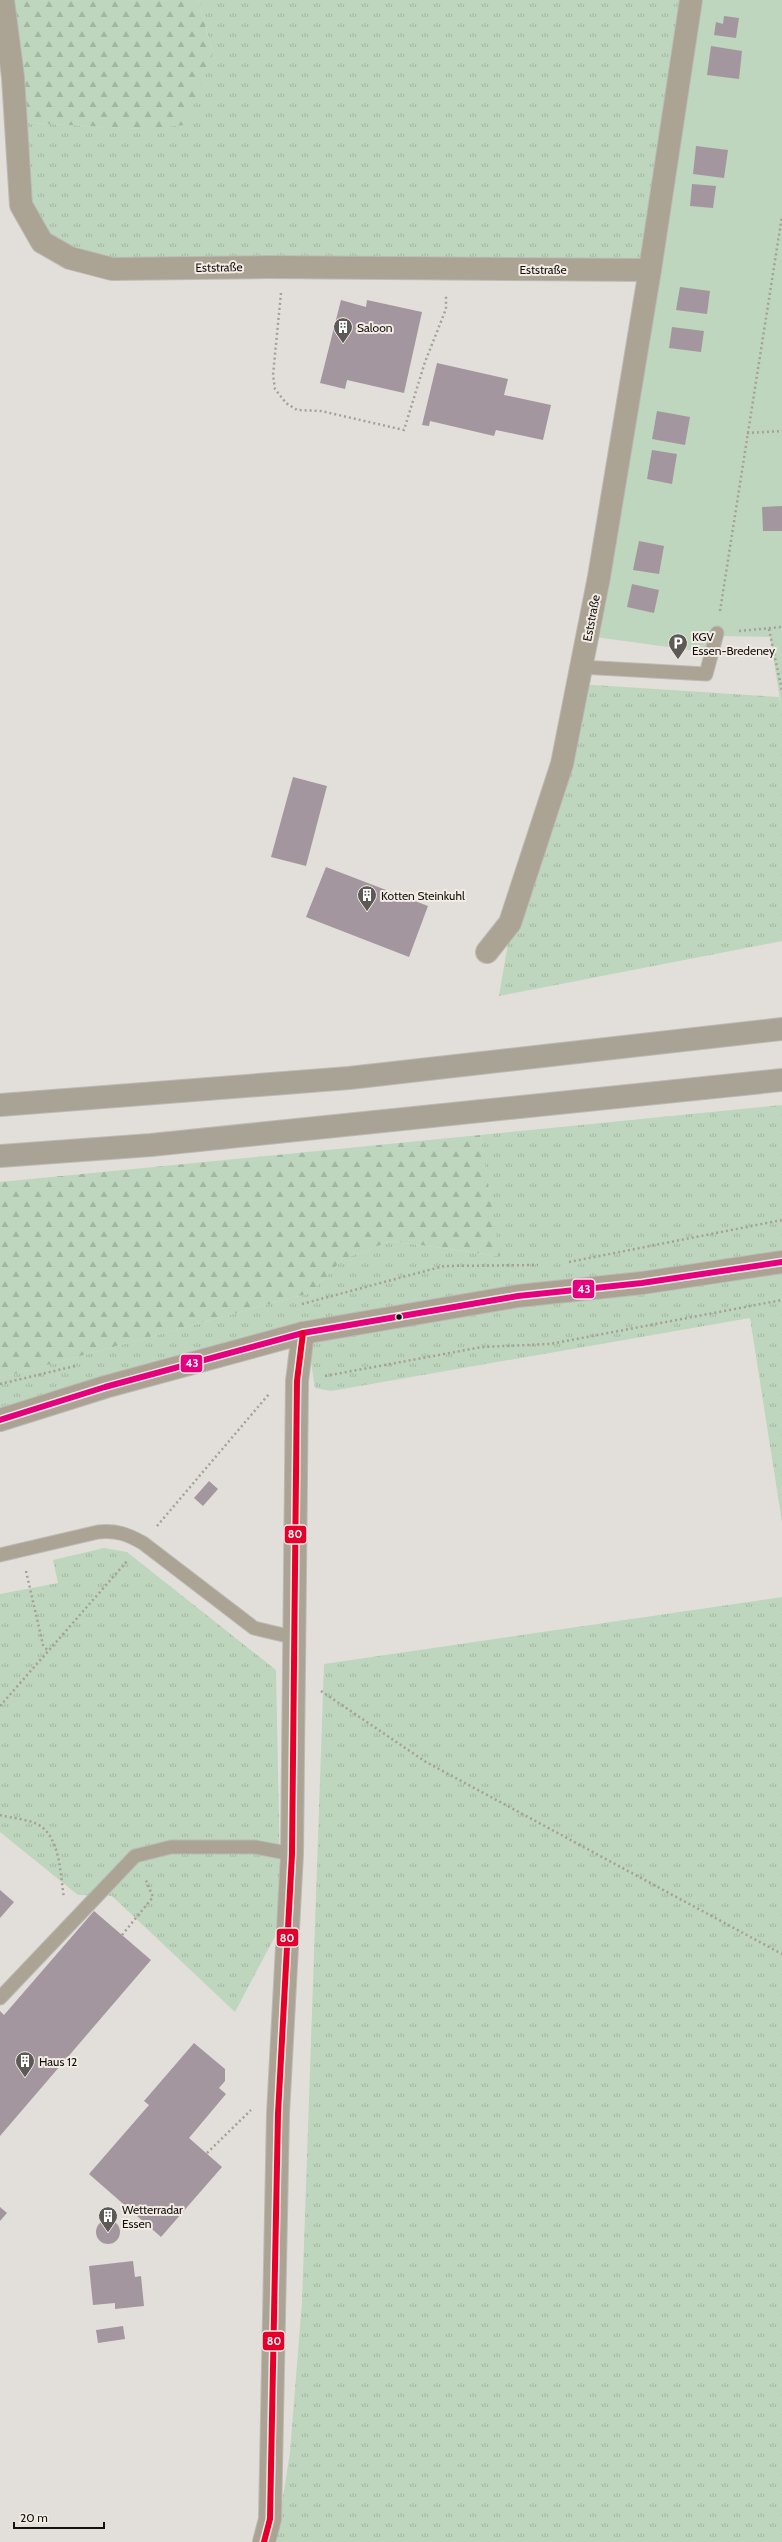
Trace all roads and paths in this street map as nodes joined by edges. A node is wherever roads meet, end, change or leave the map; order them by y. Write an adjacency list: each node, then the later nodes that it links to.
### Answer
1 (3, 0): 6 (street, Eststraße)
2 (691, 0): 8 (street, Eststraße)
3 (782, 216): 5 (path)
4 (782, 240): 5 (path)
5 (778, 241): 10 (path)
6 (284, 267): 7 (street, Eststraße); 7 (path)
7 (446, 268): 8 (street, Eststraße)
8 (650, 270): 14 (street, Eststraße)
9 (782, 431): 10 (path)
10 (747, 433): 13 (path)
11 (782, 627): 12 (path)
12 (770, 628): 13 (path); 15 (path)
13 (717, 633): 14 (lane)
14 (581, 668): 16 (street, Eststraße)
15 (782, 691)
16 (487, 952)
17 (782, 1029): 19 (highway)
18 (782, 1080): 20 (highway)
19 (0, 1105)
20 (0, 1156)
21 (782, 1220): 23 (path)
22 (782, 1262): 27 (main road)
23 (561, 1263)
24 (546, 1265): 26 (path)
25 (782, 1300): 28 (path)
26 (299, 1305)
27 (303, 1333): 28 (street); 30 (main road)
28 (297, 1382): 34 (street)
29 (270, 1389): 31 (path)
30 (0, 1420)
31 (143, 1543): 32 (lane); 34 (lane); 35 (path)
32 (23, 1550): 33 (lane); 35 (path)
33 (0, 1555)
34 (296, 1638): 36 (street)
35 (48, 1651): 37 (path)
36 (294, 1672): 39 (street); 43 (path)
37 (0, 1706)
38 (0, 1815): 41 (path)
39 (292, 1854): 40 (lane); 45 (street)
40 (135, 1856): 41 (lane); 42 (path)
41 (63, 1931): 44 (lane)
42 (122, 1935)
43 (782, 1954)
44 (0, 1998)
45 (278, 2114): 46 (path); 47 (street)
46 (207, 2154)
47 (264, 2542)

